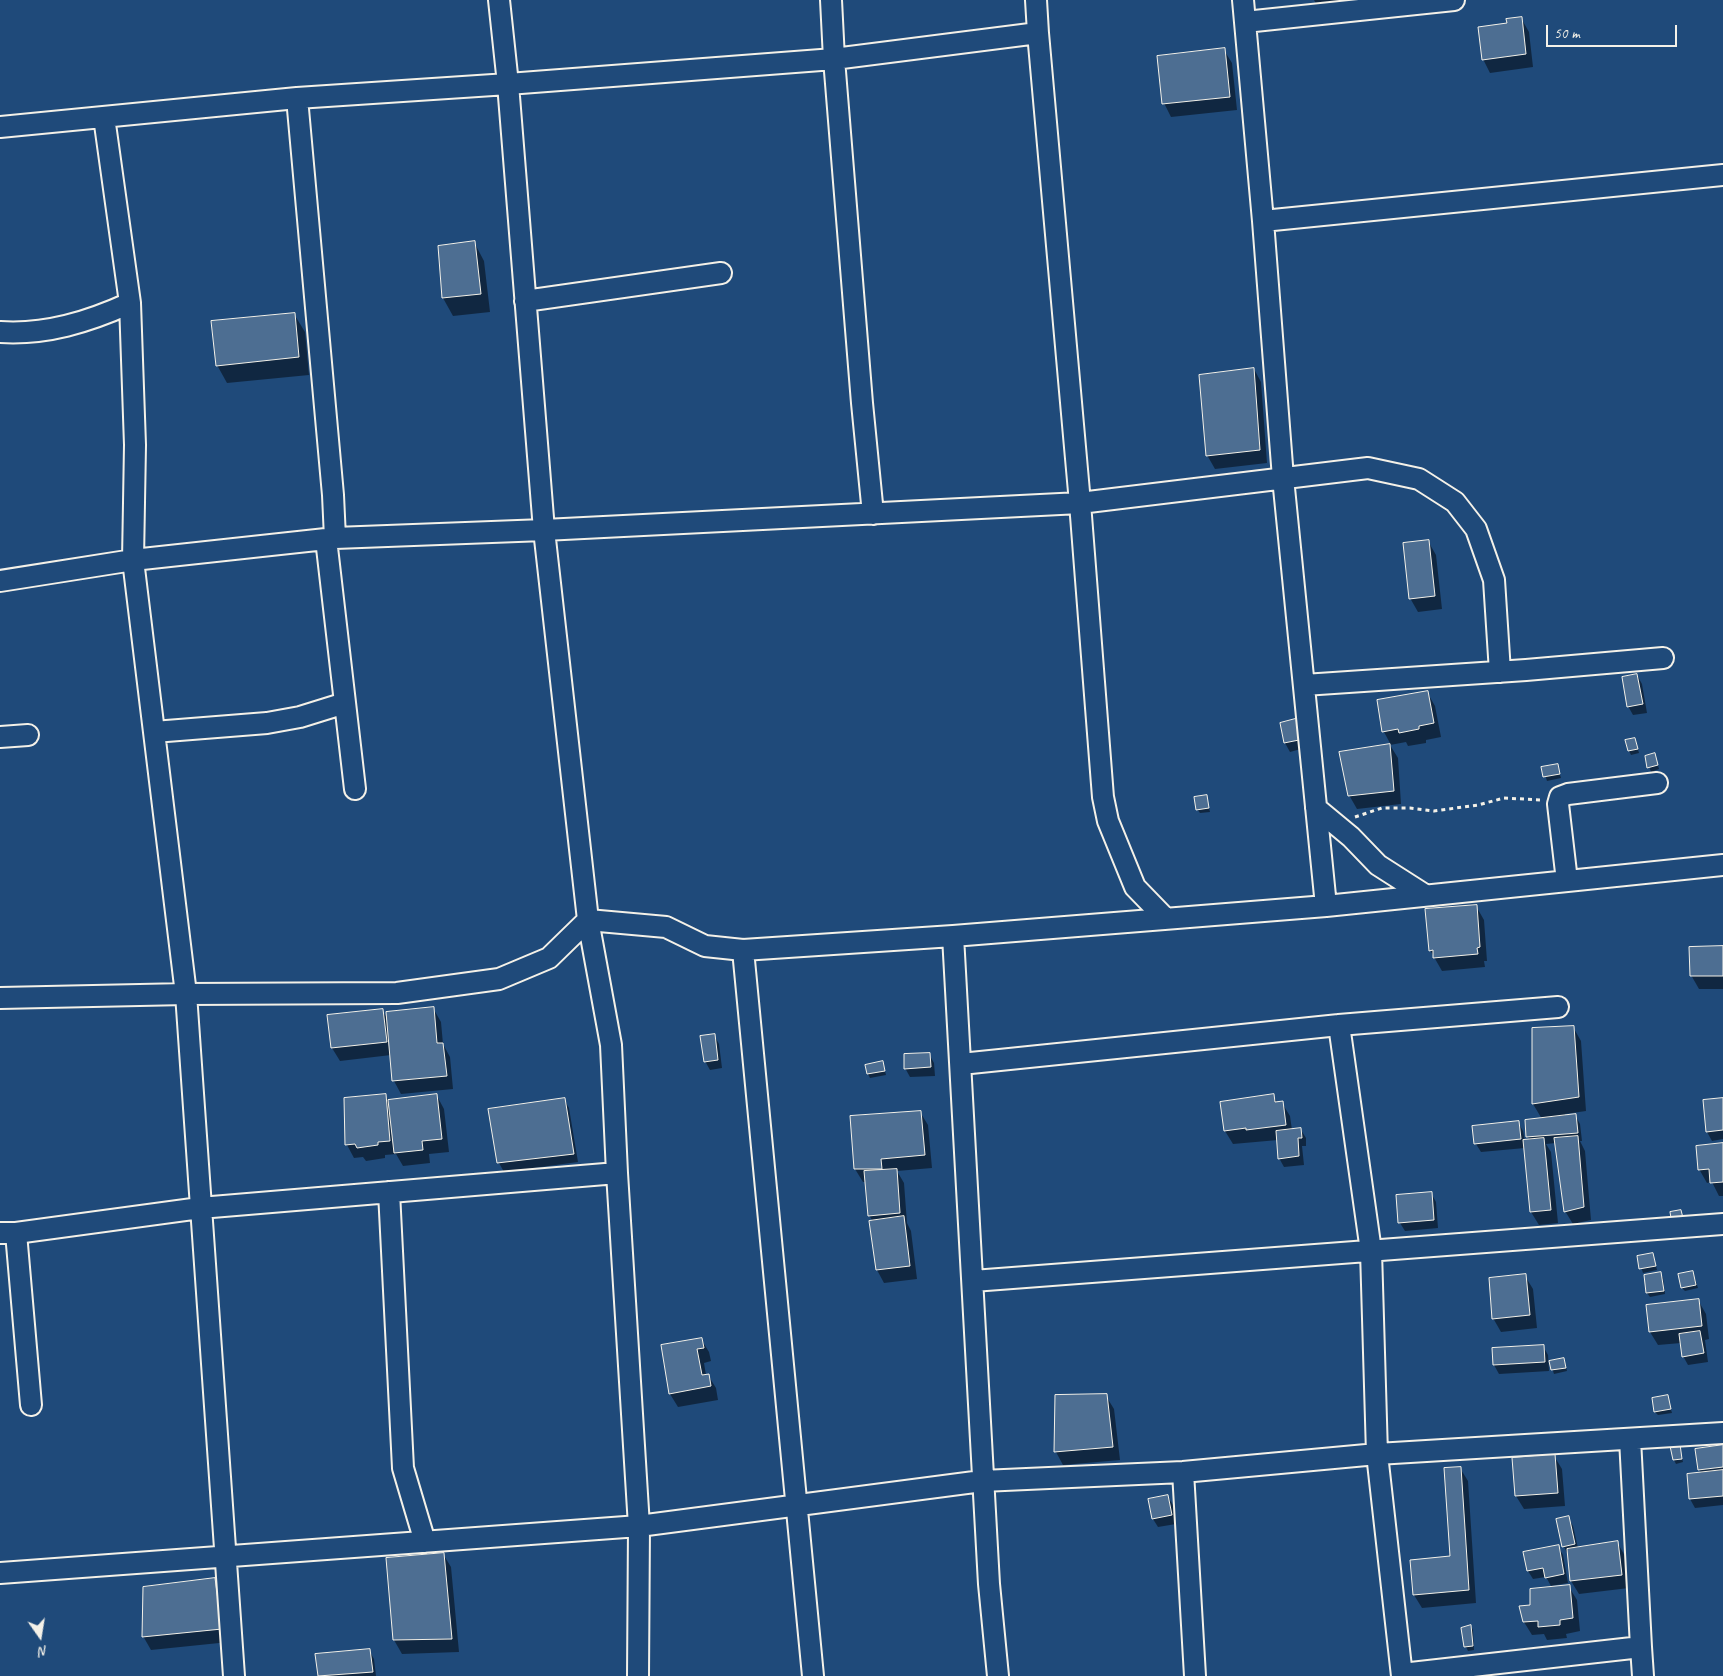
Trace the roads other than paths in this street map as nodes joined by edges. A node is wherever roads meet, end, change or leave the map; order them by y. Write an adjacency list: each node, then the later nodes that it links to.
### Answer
1 (499, 0): 9 (street)
2 (831, 0): 8 (street)
3 (1036, 0): 7 (street)
4 (1243, 0): 6 (street)
5 (1454, 0): 6 (street)
6 (1245, 22): 14 (street)
7 (1038, 33): 8 (street); 20 (street)
8 (834, 59): 9 (street); 21 (street)
9 (508, 84): 10 (street); 16 (street)
10 (297, 98): 11 (street); 23 (street)
11 (104, 117): 12 (street); 17 (street)
12 (0, 127)
13 (1723, 175): 14 (street)
14 (1263, 222): 19 (street)
15 (721, 273): 16 (street)
16 (526, 301): 22 (street)
17 (130, 303): 18 (street); 24 (street)
18 (0, 332)
19 (1283, 478): 20 (street); 27 (street); 28 (street)
20 (1080, 503): 21 (street); 40 (street)
21 (873, 514): 22 (street)
22 (544, 530): 23 (street); 41 (street)
23 (330, 539): 24 (street); 29 (street)
24 (133, 560): 25 (street); 30 (street)
25 (0, 581)
26 (1663, 658): 27 (street)
27 (1500, 672): 28 (street)
28 (1304, 685): 35 (street)
29 (345, 703): 30 (street); 34 (street)
30 (154, 732): 44 (street)
31 (28, 735): 32 (street)
32 (0, 737)
33 (1656, 783): 37 (street)
34 (354, 788)
35 (1316, 808): 38 (street); 39 (street)
36 (1723, 865): 37 (street)
37 (1567, 881): 38 (street)
38 (1425, 895): 39 (street)
39 (1326, 906): 40 (street)
40 (1166, 919): 42 (street)
41 (588, 920): 43 (street); 44 (street); 49 (street)
42 (953, 936): 43 (street); 48 (street)
43 (743, 950): 62 (street)
44 (186, 994): 45 (street); 51 (street)
45 (0, 998)
46 (1558, 1007): 47 (street)
47 (1339, 1025): 48 (street); 54 (street)
48 (961, 1064): 55 (street)
49 (617, 1173): 50 (street); 63 (street)
50 (389, 1192): 51 (street); 64 (street)
51 (200, 1208): 53 (street); 65 (street)
52 (1723, 1224): 54 (street)
53 (8, 1233): 56 (street)
54 (1371, 1251): 55 (street); 59 (street)
55 (973, 1280): 61 (street)
56 (31, 1405)
57 (1723, 1433): 58 (street)
58 (1630, 1439): 59 (street); 67 (street)
59 (1377, 1454): 60 (street); 68 (street)
60 (1183, 1472): 61 (street); 73 (street)
61 (982, 1481): 62 (street); 72 (street)
62 (796, 1505): 63 (street); 71 (street)
63 (639, 1526): 64 (street); 70 (street)
64 (424, 1542): 65 (street)
65 (226, 1557): 66 (street); 69 (street)
66 (0, 1573)
67 (1640, 1647): 68 (street); 74 (street)
68 (1402, 1675)
69 (234, 1676)
70 (638, 1676)
71 (813, 1676)
72 (998, 1676)
73 (1195, 1676)
74 (1643, 1676)

